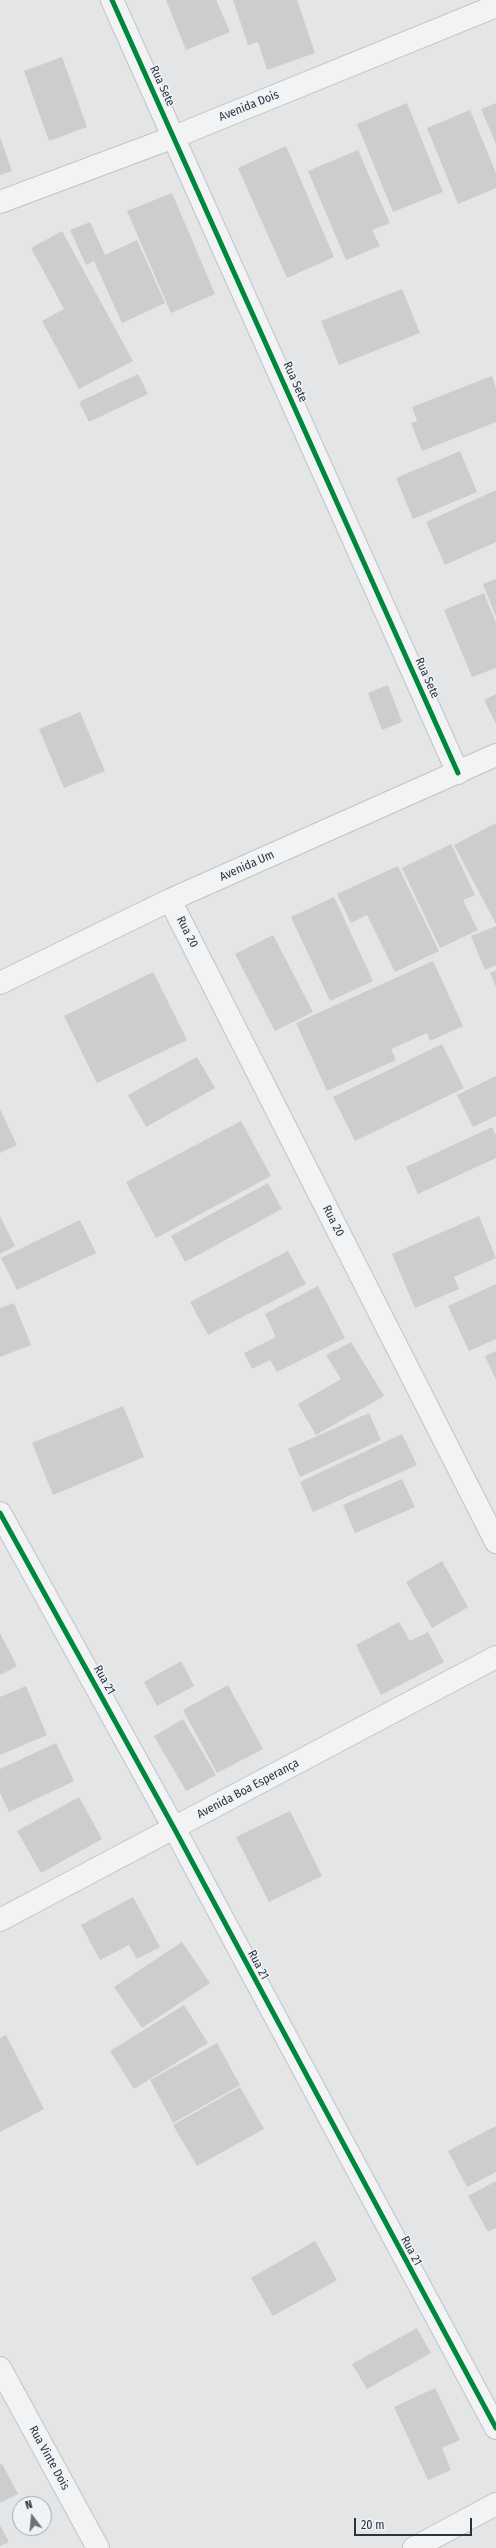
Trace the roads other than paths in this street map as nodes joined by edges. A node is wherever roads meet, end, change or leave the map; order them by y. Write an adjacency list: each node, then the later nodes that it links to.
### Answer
1 (112, 0): 3 (street, Rua Sete)
2 (496, 6): 3 (street, Avenida Dois)
3 (174, 137): 4 (street, Avenida Dois); 6 (street, Rua Sete)
4 (0, 202)
5 (496, 755): 6 (street, Avenida Um)
6 (458, 773): 7 (street, Avenida Um)
7 (170, 900): 8 (street, Avenida Um); 10 (street, Rua 20)
8 (0, 983)
9 (0, 1513): 12 (street, Rua 21)
10 (496, 1542)
11 (496, 1657): 12 (street, Avenida Boa Esperança)
12 (174, 1828): 13 (street, Avenida Boa Esperança); 15 (street, Rua 21)
13 (0, 1920)
14 (0, 2368): 17 (street, Rua Vinte Dois)
15 (496, 2428)
16 (496, 2504): 18 (street)
17 (98, 2548)
18 (414, 2548)

